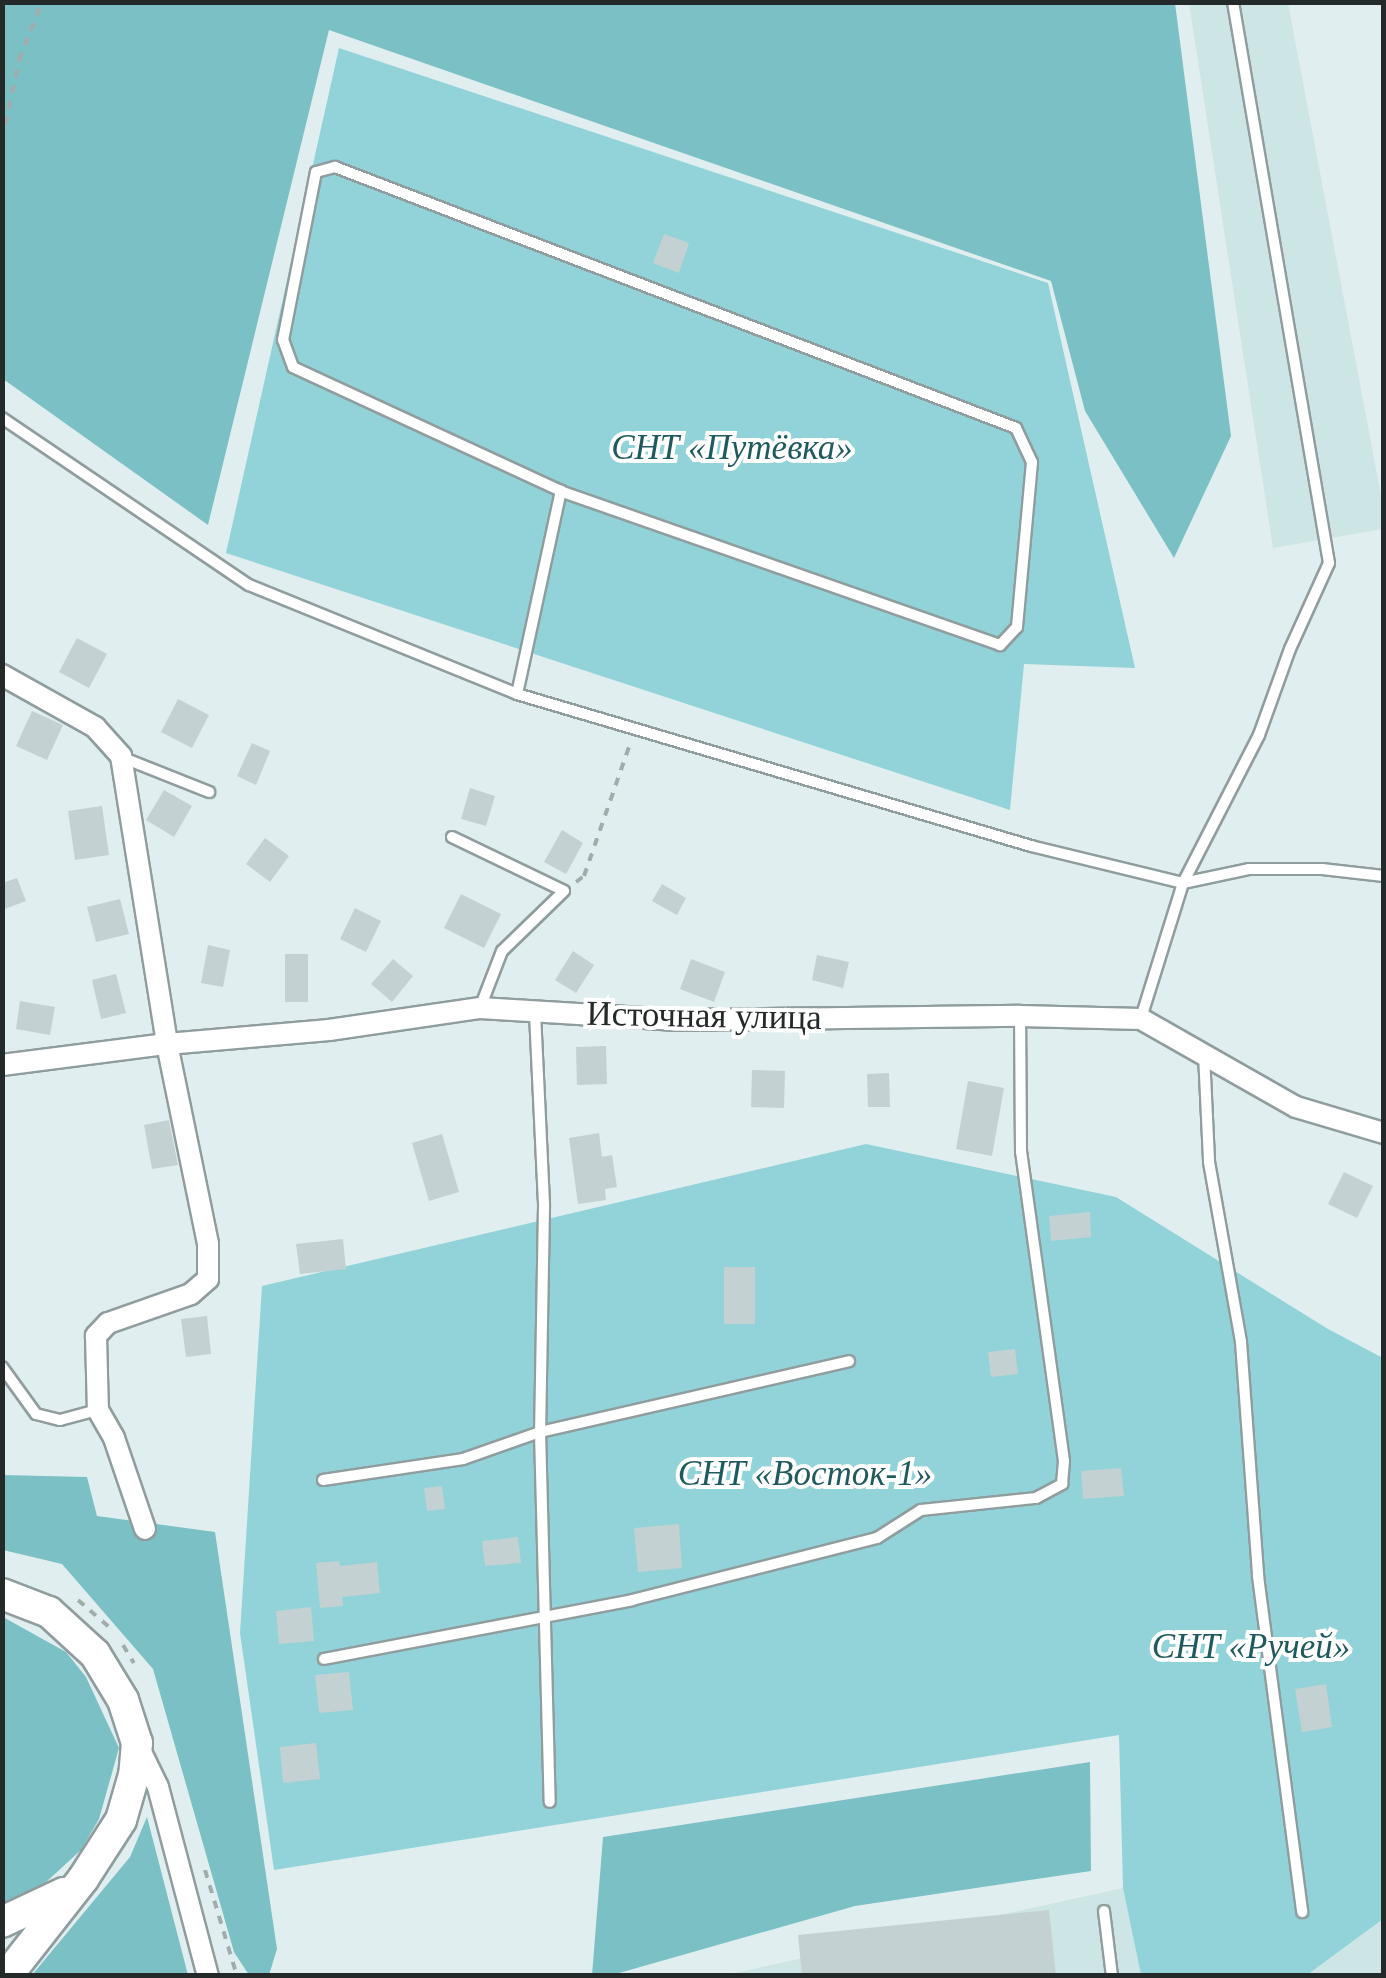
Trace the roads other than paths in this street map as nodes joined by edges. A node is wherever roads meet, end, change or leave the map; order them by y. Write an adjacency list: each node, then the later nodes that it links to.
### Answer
1 (1233, 2): 10 (lane)
2 (2, 418): 5 (lane)
3 (561, 491): 3 (lane); 5 (lane)
4 (2, 675): 6 (street)
5 (516, 694): 10 (lane)
6 (121, 756): 7 (lane); 15 (street)
7 (208, 792)
8 (452, 838): 11 (lane)
9 (1384, 876): 10 (lane)
10 (1183, 883): 14 (lane)
11 (480, 1008): 12 (street, Источная улица); 15 (street, Источная улица)
12 (534, 1013): 13 (street, Источная улица); 22 (lane)
13 (1020, 1016): 14 (street, Источная улица); 26 (lane)
14 (1140, 1019): 16 (street, Источная улица)
15 (167, 1044): 17 (street, Источная улица); 21 (street)
16 (1204, 1053): 18 (street, Источная улица); 32 (lane)
17 (2, 1066)
18 (1384, 1133)
19 (849, 1361): 22 (lane)
20 (2, 1367): 21 (lane)
21 (98, 1410): 24 (street)
22 (540, 1432): 23 (lane); 26 (lane)
23 (322, 1480)
24 (145, 1528)
25 (2, 1594): 28 (main road)
26 (546, 1614): 27 (lane); 29 (lane)
27 (324, 1659)
28 (136, 1743): 30 (main road); 35 (street)
29 (550, 1802)
30 (83, 1879): 33 (main road); 34 (main road)
31 (1104, 1911): 36 (lane)
32 (1302, 1912)
33 (2, 1922)
34 (7, 1976)
35 (208, 1976)
36 (1112, 1976)

